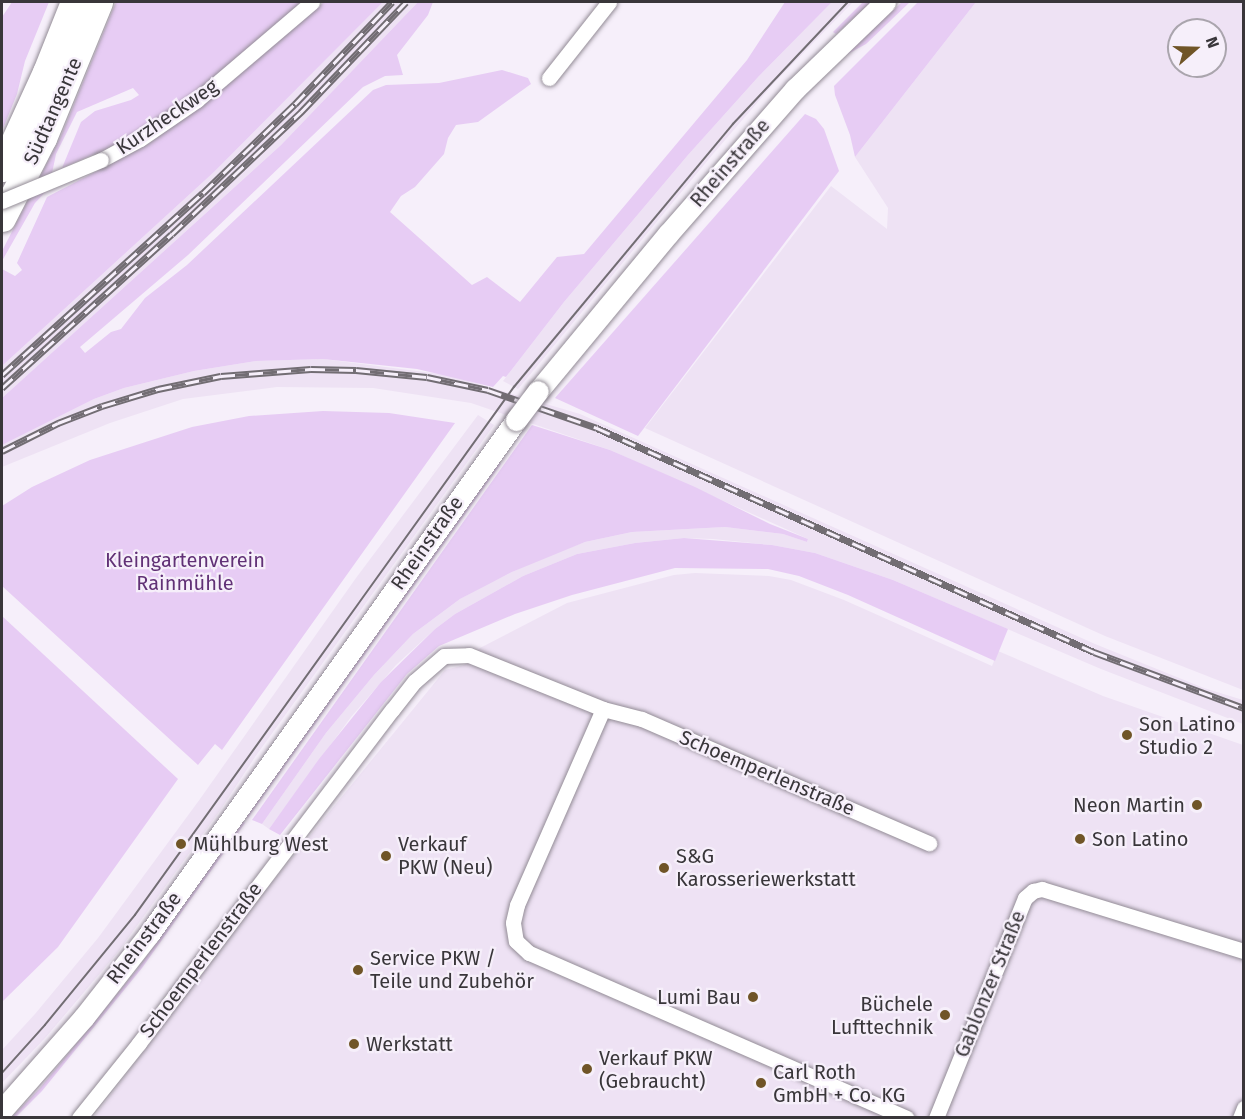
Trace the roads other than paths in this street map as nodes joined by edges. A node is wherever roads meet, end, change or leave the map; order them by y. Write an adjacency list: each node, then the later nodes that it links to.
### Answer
1 (74, 2): 7 (highway, Südtangente)
2 (99, 2): 9 (highway, Südtangente)
3 (312, 2): 8 (street, Kurzheckweg, bridge)
4 (609, 2): 6 (street)
5 (885, 2): 14 (main road, Rheinstraße, bridge)
6 (549, 78)
7 (2, 168)
8 (2, 201)
9 (2, 218)
10 (603, 709): 11 (street, Schoemperlenstraße); 15 (street, Schoemperlenstraße); 16 (street)
11 (929, 843)
12 (1244, 951): 17 (street, Gablonzer Straße)
13 (1244, 1108): 18 (street)
14 (2, 1110)
15 (79, 1118)
16 (906, 1118)
17 (936, 1118)
18 (1240, 1118)

